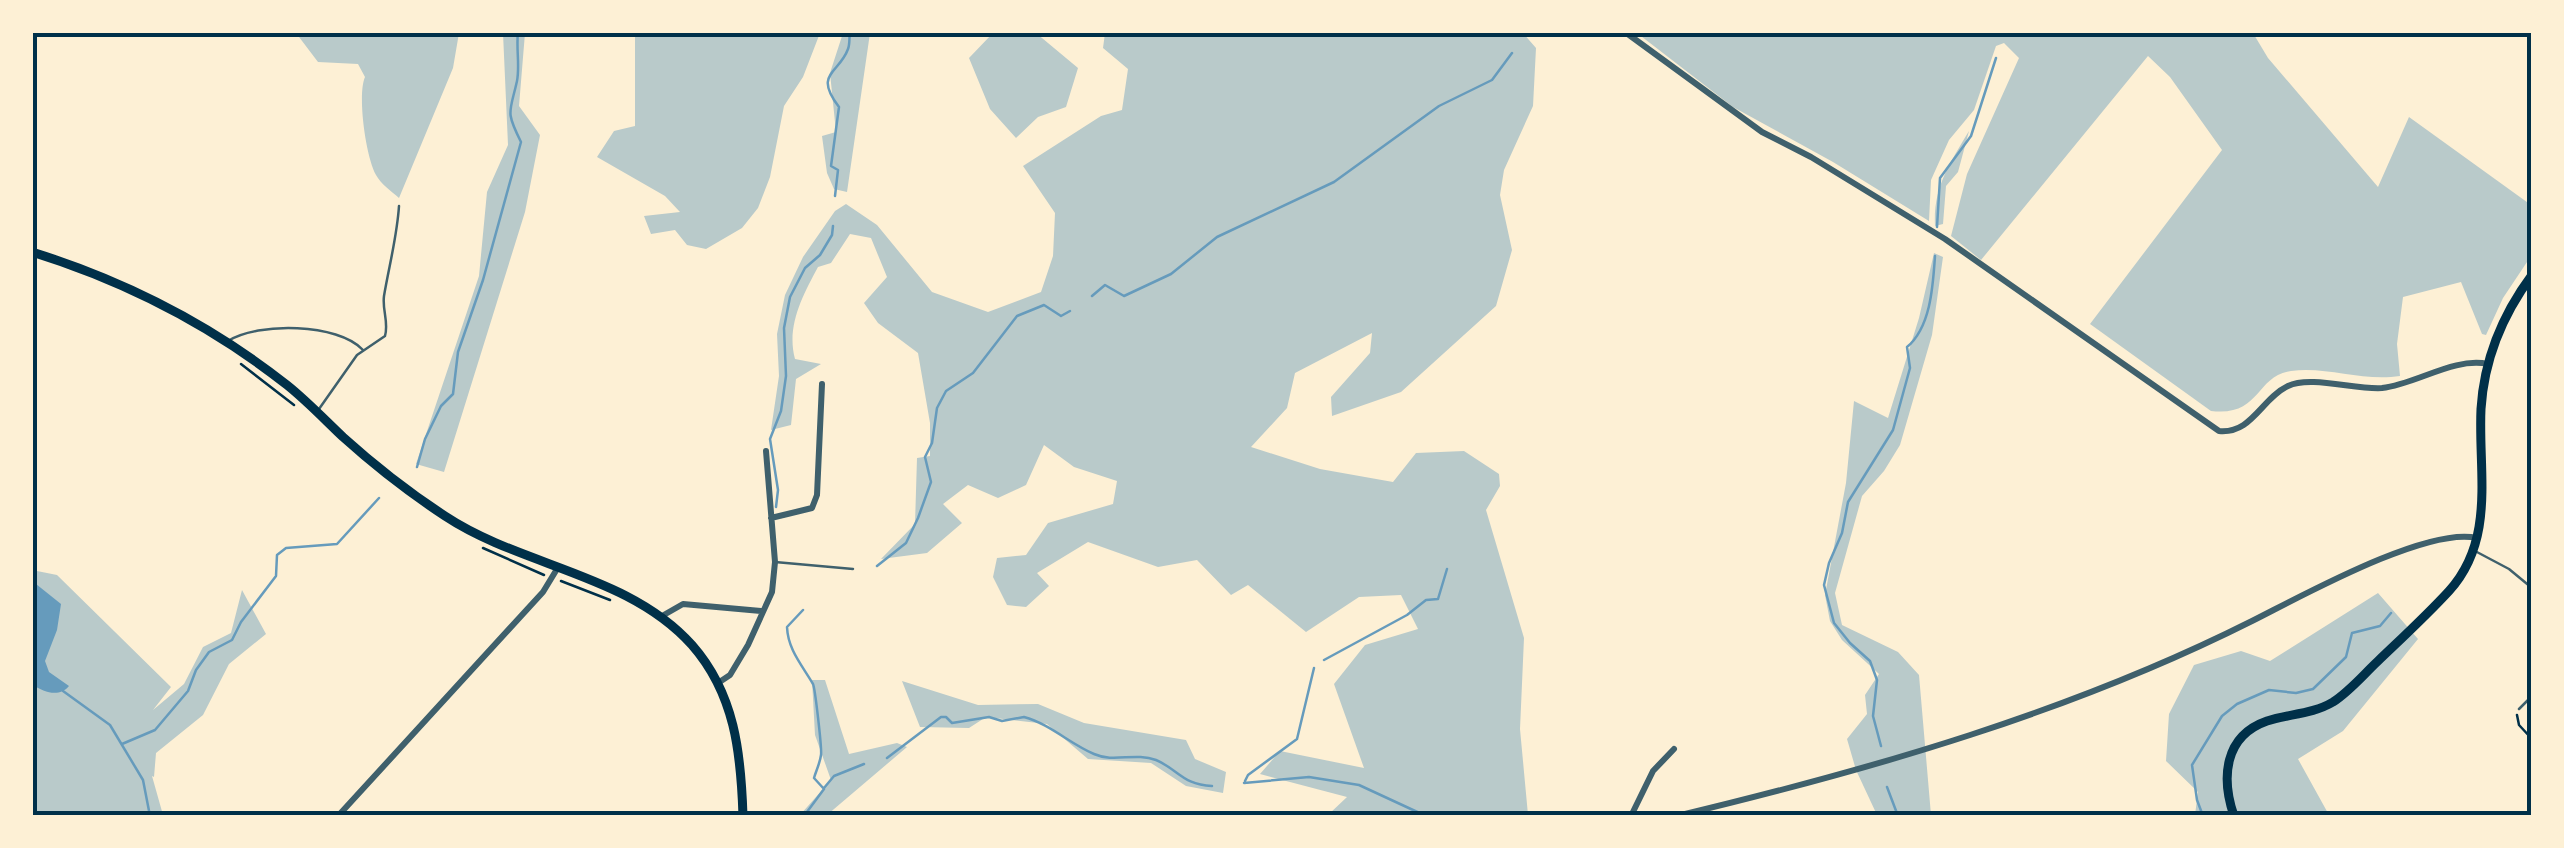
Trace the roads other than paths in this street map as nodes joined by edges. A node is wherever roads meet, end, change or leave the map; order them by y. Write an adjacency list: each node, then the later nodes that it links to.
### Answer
1 (1624, 32): 7 (street)
2 (400, 206): 6 (lane)
3 (32, 252): 5 (main road)
4 (2532, 275): 7 (main road)
5 (227, 342): 6 (lane); 9 (main road)
6 (364, 350): 9 (lane)
7 (2488, 364): 12 (main road)
8 (822, 384): 11 (street)
9 (317, 411): 16 (main road)
10 (766, 450): 11 (street)
11 (771, 518): 14 (street)
12 (2478, 538): 13 (main road); 27 (street)
13 (2474, 550): 17 (lane); 28 (main road)
14 (775, 562): 15 (lane); 18 (street)
15 (853, 569)
16 (556, 574): 19 (main road); 24 (street)
17 (2532, 588)
18 (761, 611): 19 (street); 20 (street)
19 (662, 616): 20 (main road)
20 (718, 683): 25 (main road)
21 (2532, 696): 22 (lane)
22 (2518, 708)
23 (1674, 749): 26 (street)
24 (338, 816)
25 (742, 816)
26 (1631, 816)
27 (1676, 816)
28 (2234, 816)

